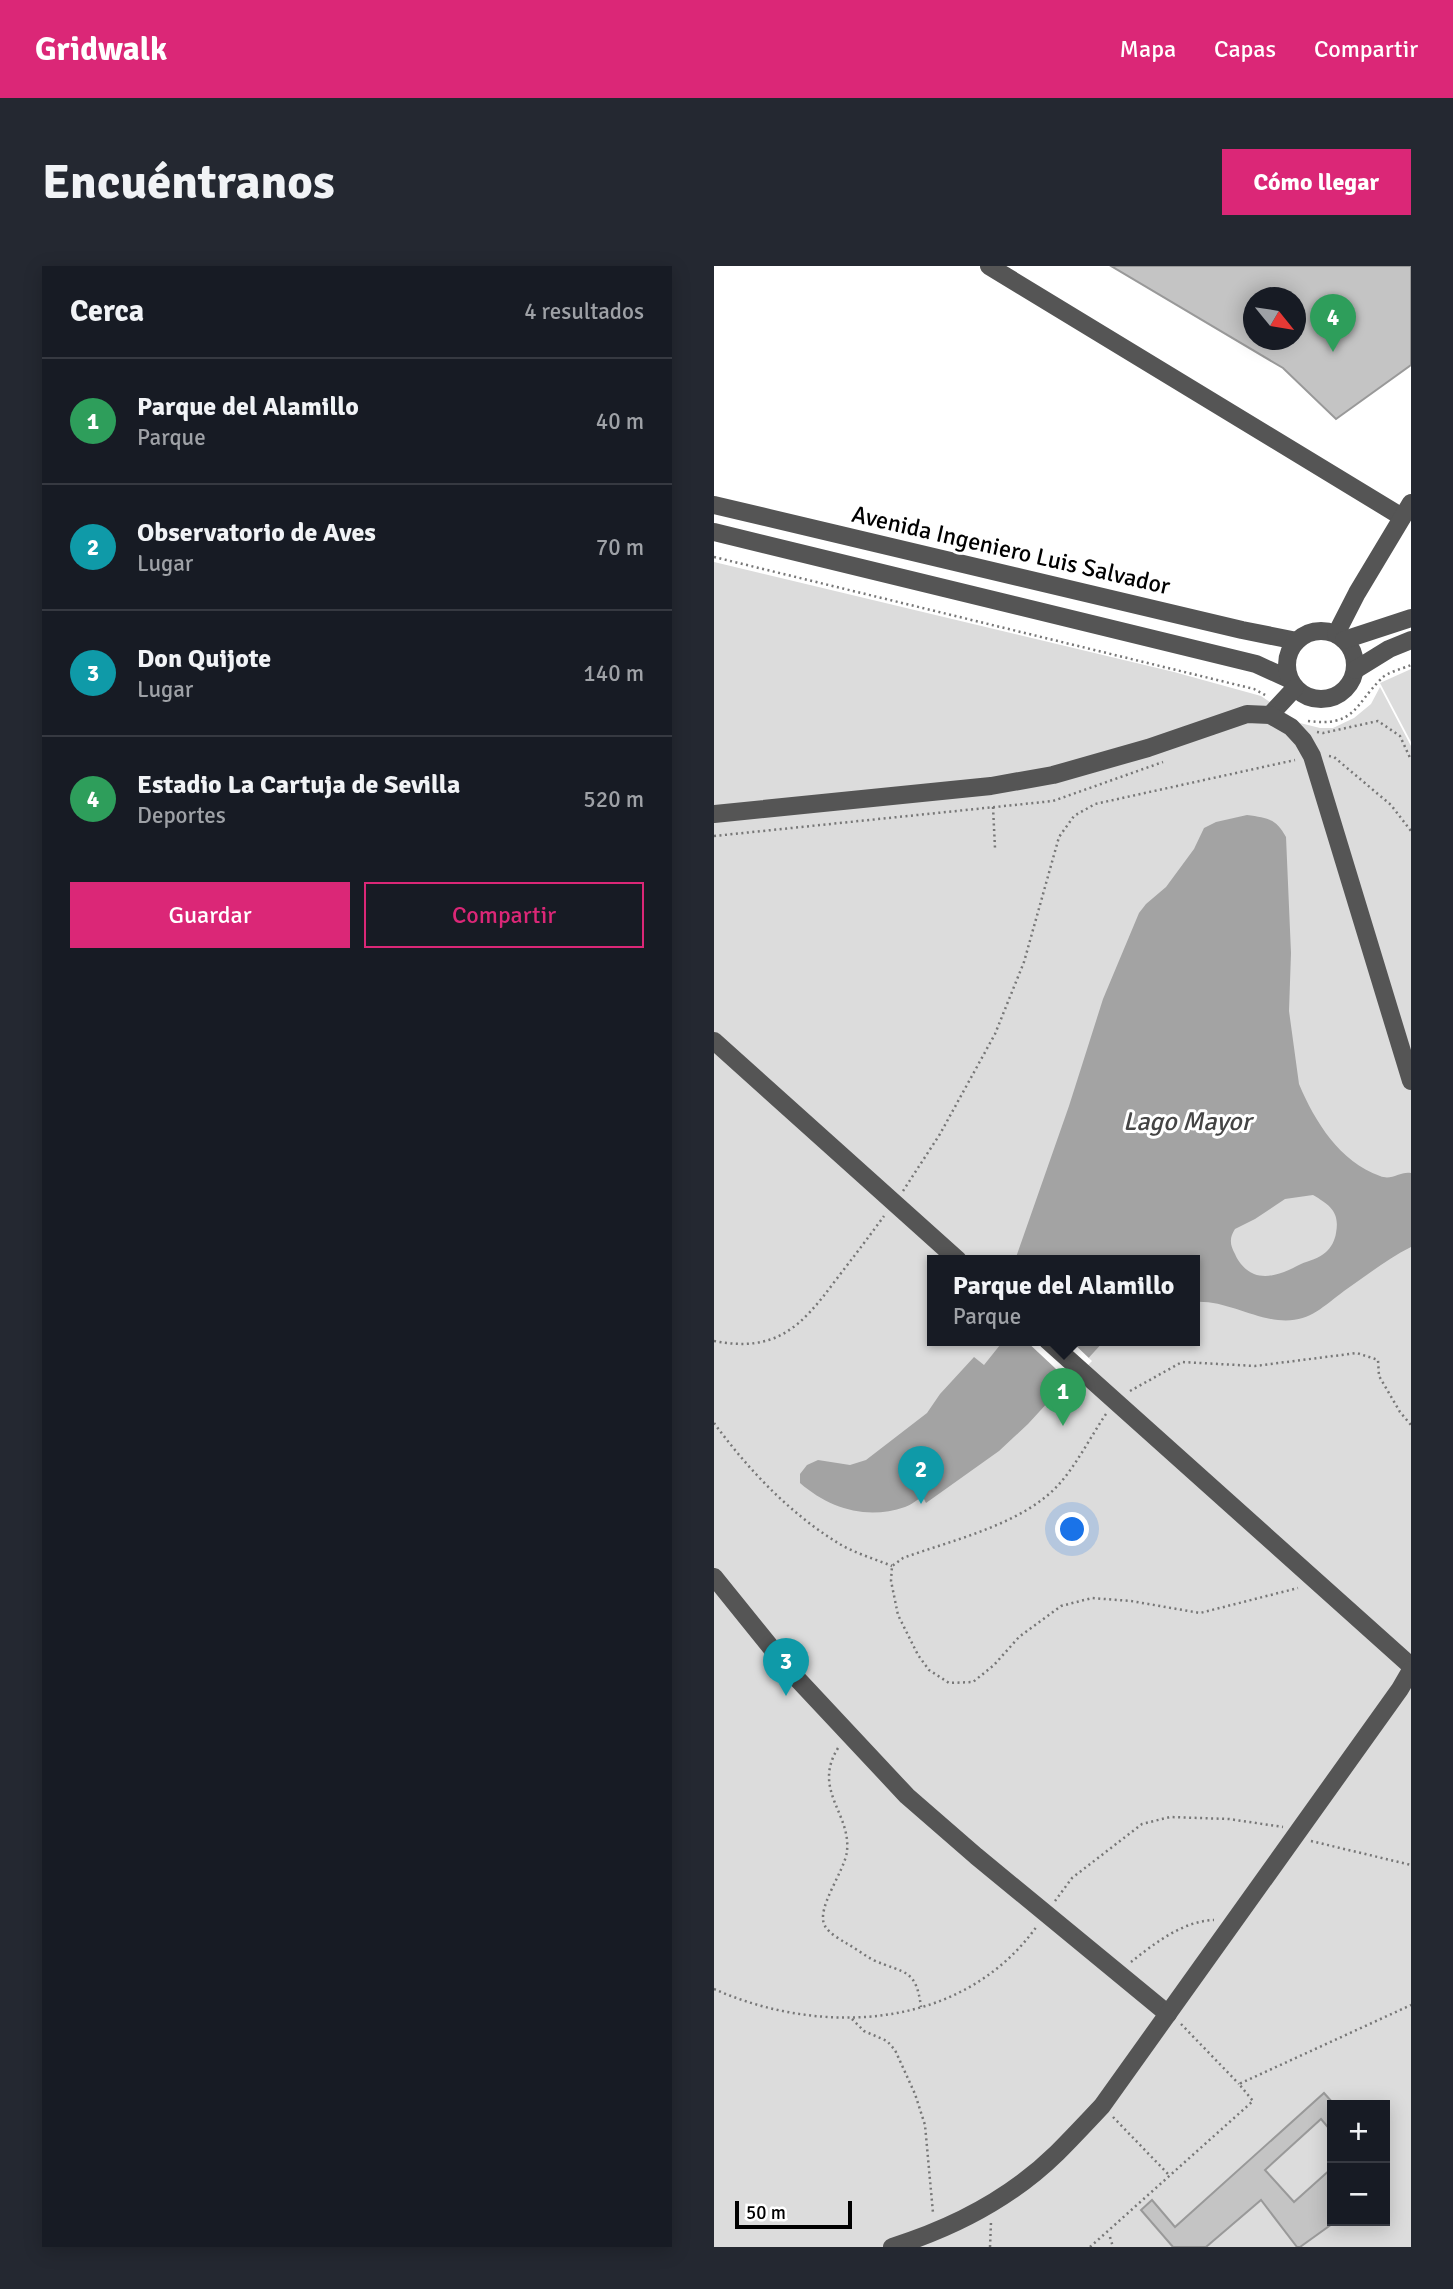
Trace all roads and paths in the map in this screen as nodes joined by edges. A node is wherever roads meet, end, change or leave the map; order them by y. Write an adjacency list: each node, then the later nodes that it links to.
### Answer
1 (989, 266): 3 (street)
2 (714, 505): 9 (street, Avenida Ingeniero Luis Salvador)
3 (1406, 510): 7 (street)
4 (714, 531): 12 (street, Avenida Ingeniero Luis Salvador)
5 (714, 558): 13 (path)
6 (1411, 618): 7 (street)
7 (1340, 637): 9 (street); 11 (street)
8 (1411, 640): 11 (street)
9 (1297, 641): 12 (street)
10 (1411, 665): 13 (path)
11 (1355, 670): 12 (street)
12 (1292, 683): 13 (street)
13 (1275, 710): 14 (street); 15 (street)
14 (1312, 756): 17 (path); 20 (street); 21 (path)
15 (991, 786): 16 (street); 18 (path)
16 (714, 814)
17 (1411, 831)
18 (995, 848)
19 (714, 1041): 21 (street)
20 (1411, 1081)
21 (894, 1203): 22 (street); 23 (path)
22 (952, 1255)
23 (714, 1342)
24 (1054, 1346): 25 (street)
25 (1114, 1401): 27 (path); 28 (path); 30 (street)
26 (714, 1423): 28 (path)
27 (1411, 1425)
28 (892, 1566): 30 (path)
29 (714, 1577): 32 (street)
30 (1318, 1583): 31 (street)
31 (1411, 1668): 33 (street)
32 (847, 1734): 35 (street); 40 (path)
33 (1296, 1833): 34 (path); 35 (path); 36 (street)
34 (1411, 1865)
35 (1046, 1913): 37 (street); 40 (path)
36 (1234, 1918): 37 (path); 41 (street)
37 (1118, 1973): 41 (street)
38 (714, 1989): 42 (path)
39 (1411, 2005): 43 (path)
40 (921, 2007): 42 (path)
41 (1168, 2014): 43 (path); 44 (street)
42 (852, 2019): 47 (path)
43 (1239, 2084): 45 (path)
44 (1102, 2106): 45 (path); 46 (street)
45 (1169, 2175): 51 (path)
46 (992, 2204): 47 (street); 50 (path)
47 (935, 2233): 49 (street)
48 (1110, 2237): 52 (path)
49 (892, 2247)
50 (990, 2247)
51 (1090, 2247)
52 (1113, 2247)

